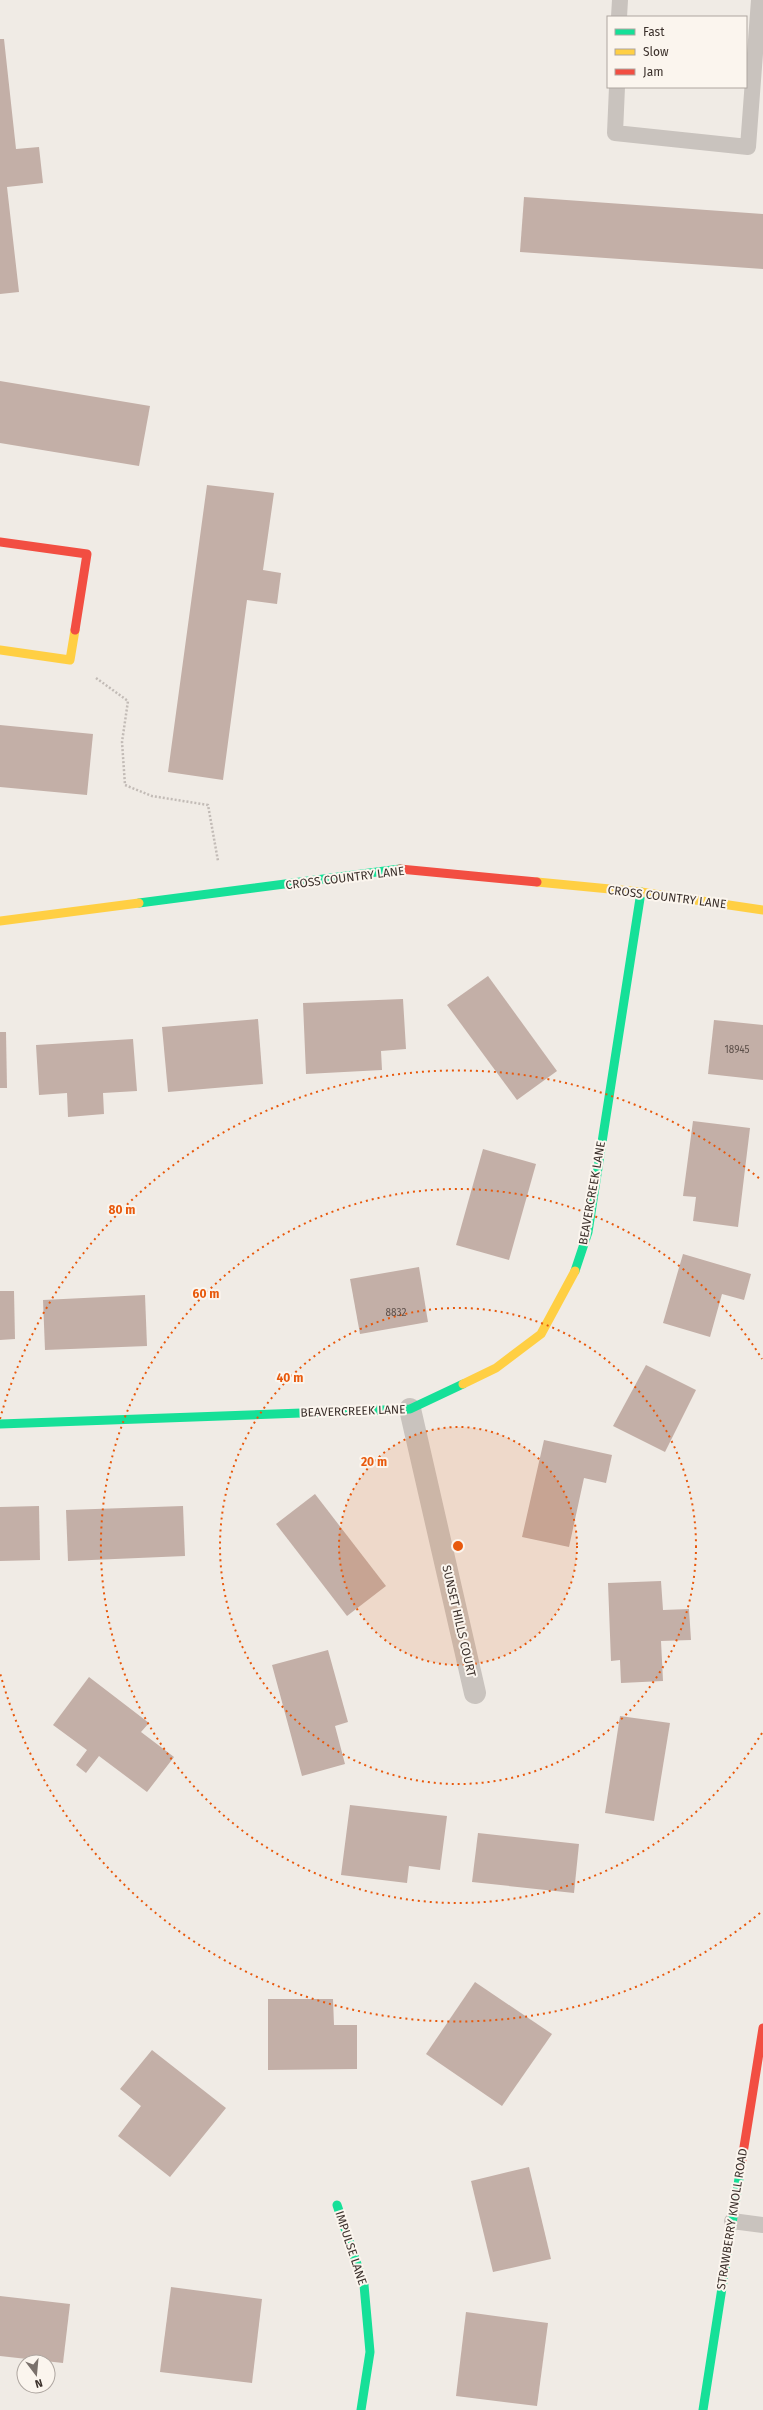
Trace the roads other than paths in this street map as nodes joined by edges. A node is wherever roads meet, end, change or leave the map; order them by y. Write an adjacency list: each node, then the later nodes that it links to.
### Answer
1 (620, 0): 3 (lane)
2 (759, 0): 4 (lane)
3 (619, 16)
4 (617, 88)
5 (0, 542): 6 (street)
6 (0, 650)
7 (641, 892): 8 (street, CROSS COUNTRY LANE); 9 (street, CROSS COUNTRY LANE); 10 (street, BEAVERCREEK LANE)
8 (763, 910)
9 (0, 921)
10 (410, 1409): 11 (street, BEAVERCREEK LANE); 12 (street, SUNSET HILLS COURT)
11 (0, 1424)
12 (475, 1693)
13 (763, 2028): 15 (street, STRAWBERRY KNOLL ROAD)
14 (337, 2205): 17 (street, IMPULSE LANE)
15 (732, 2221): 16 (lane); 18 (street, STRAWBERRY KNOLL ROAD)
16 (763, 2225)
17 (361, 2410)
18 (703, 2410)

